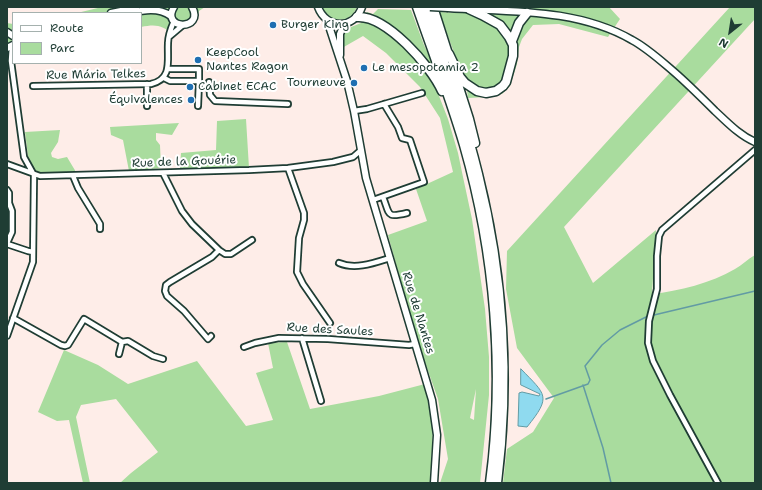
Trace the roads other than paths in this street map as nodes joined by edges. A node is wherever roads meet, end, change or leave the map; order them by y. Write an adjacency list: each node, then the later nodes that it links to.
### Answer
1 (144, 7): 13 (main road)
2 (165, 7): 3 (main road)
3 (173, 7): 18 (main road)
4 (192, 7): 17 (main road)
5 (200, 7): 17 (main road)
6 (318, 7): 19 (main road)
7 (368, 7): 15 (main road)
8 (417, 7): 41 (highway)
9 (425, 7): 51 (highway)
10 (431, 7): 11 (main road, bridge); 26 (highway)
11 (448, 8): 12 (main road)
12 (470, 8): 16 (main road); 23 (highway)
13 (116, 12)
14 (136, 12): 18 (main road)
15 (360, 12): 20 (main road); 41 (highway)
16 (526, 13): 23 (highway); 42 (main road)
17 (194, 15): 21 (main road)
18 (172, 18): 21 (main road); 22 (street, Rue Mária Telkes)
19 (327, 20): 20 (main road); 27 (main road)
20 (344, 24): 27 (main road)
21 (183, 25): 22 (street)
22 (168, 37): 29 (street, Rue Mária Telkes)
23 (512, 42): 26 (highway)
24 (11, 46): 28 (street)
25 (7, 53): 28 (street)
26 (448, 54): 51 (highway)
27 (340, 59): 40 (main road, Rue de Nantes)
28 (10, 61): 45 (street)
29 (167, 69): 30 (street, Rue Mária Telkes); 31 (street)
30 (164, 78): 31 (street); 33 (street, Rue Mária Telkes)
31 (199, 81): 39 (street)
32 (209, 82): 36 (street)
33 (146, 84): 34 (street, Rue Mária Telkes); 38 (street)
34 (33, 86)
35 (422, 93): 37 (street)
36 (288, 104)
37 (384, 104): 40 (street); 54 (street)
38 (147, 106)
39 (198, 106)
40 (354, 111): 44 (main road, Rue de Nantes)
41 (459, 130): 76 (highway)
42 (752, 141)
43 (755, 150): 78 (street)
44 (360, 151): 48 (street, Rue de la Gouérie); 55 (main road, Rue de Nantes)
45 (24, 157): 47 (street); 50 (street)
46 (7, 165): 47 (street, Rue de la Gouérie)
47 (17, 168): 50 (street, Rue de la Gouérie)
48 (288, 168): 49 (street, Rue de la Gouérie); 65 (street)
49 (163, 173): 52 (street, Rue de la Gouérie); 60 (street)
50 (34, 175): 52 (street, Rue de la Gouérie); 61 (street)
51 (478, 175): 77 (highway)
52 (72, 176): 57 (street)
53 (7, 190): 59 (street)
54 (383, 197): 55 (street); 56 (street)
55 (373, 200): 62 (main road, Rue de Nantes)
56 (407, 213)
57 (100, 228)
58 (252, 240): 60 (street)
59 (7, 244): 61 (street)
60 (219, 250): 67 (street)
61 (33, 252): 64 (street)
62 (390, 258): 63 (street); 70 (main road, Rue de Nantes)
63 (339, 263)
64 (13, 318): 66 (street); 69 (street)
65 (330, 323)
66 (7, 336)
67 (211, 336)
68 (302, 338): 70 (street, Rue des Saules); 71 (street, Rue des Saules); 74 (street)
69 (122, 342): 72 (street); 73 (street)
70 (416, 344): 75 (main road, Rue de Nantes)
71 (244, 347)
72 (119, 354)
73 (163, 359)
74 (321, 401)
75 (434, 483)
76 (490, 483)
77 (497, 483)
78 (718, 483)

